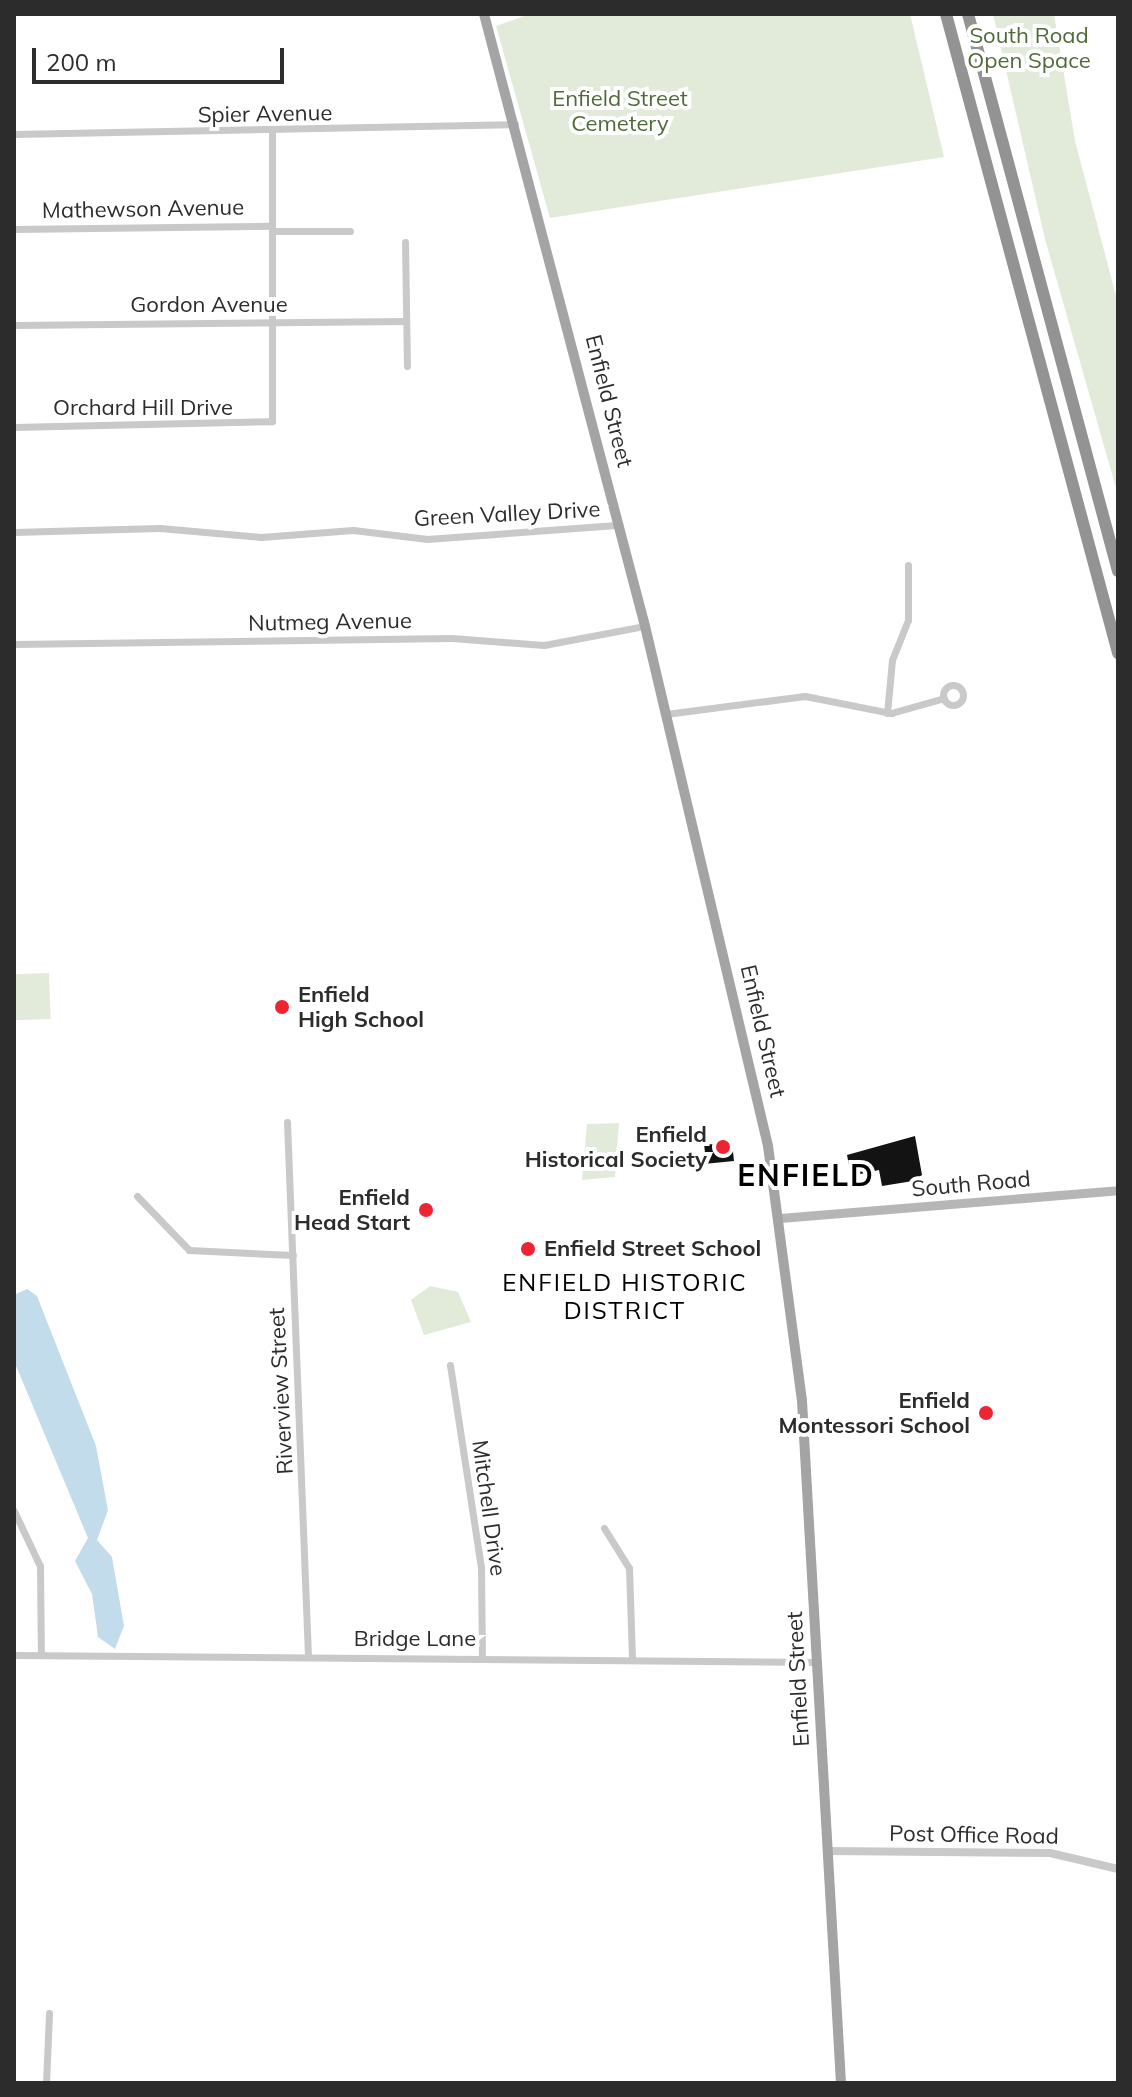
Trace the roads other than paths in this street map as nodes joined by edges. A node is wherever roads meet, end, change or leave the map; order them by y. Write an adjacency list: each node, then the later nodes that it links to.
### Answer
1 (484, 14): 4 (main road, Enfield Street)
2 (946, 14): 22 (highway)
3 (968, 14): 19 (highway)
4 (515, 124): 5 (street, Spier Avenue); 16 (main road, Enfield Street)
5 (272, 133): 6 (street, Spier Avenue); 8 (street)
6 (14, 134)
7 (14, 229): 8 (street, Mathewson Avenue)
8 (272, 229): 9 (street, Mathewson Avenue); 12 (street)
9 (350, 231)
10 (405, 242): 11 (street)
11 (405, 321): 12 (street, Gordon Avenue); 14 (street)
12 (271, 322): 13 (street, Gordon Avenue); 15 (street, Orchard Hill Drive)
13 (14, 325)
14 (407, 366)
15 (14, 427)
16 (619, 525): 17 (street, Green Valley Drive); 20 (main road, Enfield Street)
17 (14, 532)
18 (908, 565): 24 (street)
19 (1118, 571)
20 (645, 626): 21 (street, Nutmeg Avenue); 25 (main road, Enfield Street)
21 (14, 644)
22 (1118, 653)
23 (944, 698): 24 (street)
24 (887, 713): 25 (street)
25 (666, 714): 29 (main road, Enfield Street)
26 (287, 1122): 30 (street, Riverview Street)
27 (1118, 1190): 29 (main road, South Road)
28 (137, 1196): 30 (street)
29 (780, 1218): 39 (main road, Enfield Street)
30 (293, 1255): 36 (street, Riverview Street)
31 (450, 1365): 37 (street, Mitchell Drive)
32 (14, 1511): 35 (street)
33 (604, 1528): 38 (street)
34 (14, 1655): 35 (street, Bridge Lane)
35 (41, 1655): 36 (street, Bridge Lane)
36 (308, 1657): 37 (street, Bridge Lane)
37 (482, 1657): 38 (street, Bridge Lane)
38 (632, 1658): 39 (street, Bridge Lane)
39 (817, 1662): 40 (main road, Enfield Street)
40 (827, 1851): 41 (street, Post Office Road); 44 (main road, Enfield Street)
41 (1118, 1869)
42 (49, 2013): 43 (street)
43 (46, 2083)
44 (841, 2083)

